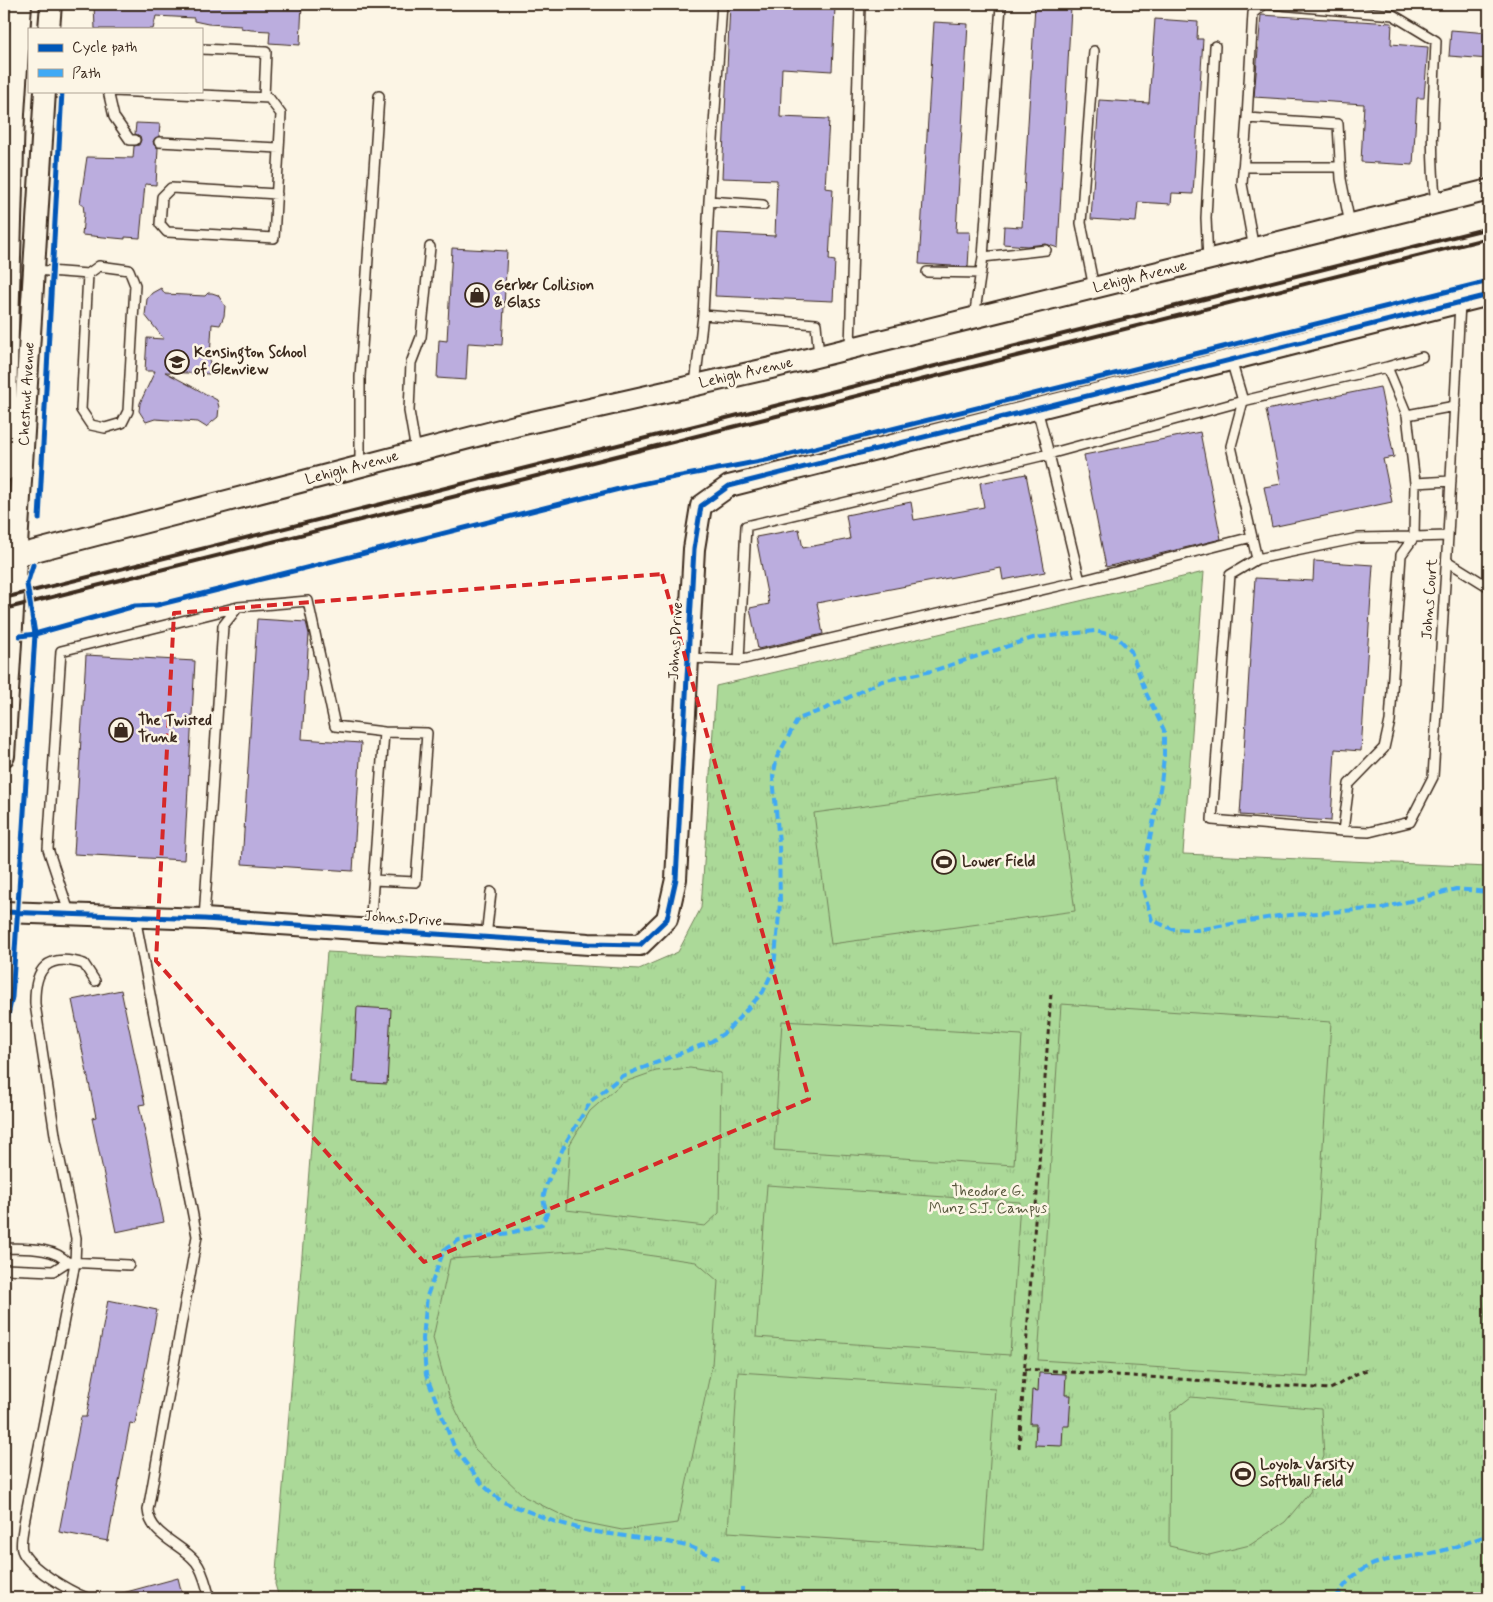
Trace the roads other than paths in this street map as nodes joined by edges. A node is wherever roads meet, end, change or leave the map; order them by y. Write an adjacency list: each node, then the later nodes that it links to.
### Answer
1 (21, 4): 12 (street, Chestnut Avenue)
2 (51, 4): 8 (street)
3 (722, 4): 26 (lane)
4 (860, 4): 44 (lane)
5 (1264, 4): 18 (lane)
6 (1269, 4): 27 (lane)
7 (1001, 5): 33 (lane)
8 (49, 28)
9 (1216, 46): 34 (lane)
10 (202, 49): 17 (lane)
11 (1094, 51): 39 (lane)
12 (22, 88): 57 (street, Chestnut Avenue)
13 (45, 92): 35 (street, Chestnut Avenue)
14 (108, 92): 19 (lane)
15 (170, 92): 17 (lane)
16 (379, 96): 56 (lane)
17 (264, 97): 21 (lane)
18 (1247, 118): 22 (lane); 23 (lane)
19 (135, 140)
20 (159, 142): 21 (lane)
21 (279, 148): 25 (lane)
22 (1243, 168): 23 (lane); 31 (lane)
23 (1340, 168): 29 (lane)
24 (1489, 190): 27 (street, Lehigh Avenue)
25 (277, 194): 25 (lane)
26 (709, 201): 28 (lane); 42 (lane)
27 (1436, 203): 29 (street, Lehigh Avenue)
28 (763, 205)
29 (1350, 225): 31 (street, Lehigh Avenue)
30 (430, 247): 54 (lane)
31 (1254, 249): 34 (street, Lehigh Avenue)
32 (1046, 250): 33 (lane)
33 (983, 257): 37 (lane)
34 (1208, 260): 39 (street, Lehigh Avenue)
35 (35, 270): 38 (lane); 63 (street, Chestnut Avenue)
36 (927, 272): 37 (lane)
37 (981, 273): 43 (lane)
38 (88, 274): 38 (lane)
39 (1094, 289): 43 (street, Lehigh Avenue)
40 (1489, 295): 41 (street, Johns Drive)
41 (1460, 303): 47 (street, Johns Drive); 51 (lane, Johns Court)
42 (703, 315): 45 (lane); 49 (lane)
43 (974, 318): 44 (street, Lehigh Avenue)
44 (850, 349): 45 (street, Lehigh Avenue)
45 (819, 356): 49 (street, Lehigh Avenue)
46 (1422, 356): 48 (lane)
47 (1231, 360): 50 (lane); 52 (street, Johns Drive)
48 (1387, 367): 50 (lane); 53 (lane)
49 (695, 385): 54 (street, Lehigh Avenue)
50 (1243, 401): 55 (lane); 62 (lane)
51 (1455, 406): 53 (lane); 58 (lane, Johns Court)
52 (1037, 409): 55 (lane); 69 (street, Johns Drive)
53 (1407, 415): 59 (lane)
54 (416, 451): 56 (street, Lehigh Avenue)
55 (1049, 454): 66 (lane); 70 (lane)
56 (360, 466): 63 (street, Lehigh Avenue)
57 (4, 471)
58 (1451, 481): 59 (lane); 60 (lane, Johns Court)
59 (1415, 483): 61 (lane)
60 (1448, 536): 61 (lane); 65 (lane, Johns Court)
61 (1414, 537): 64 (lane); 73 (lane)
62 (1252, 538): 64 (lane); 66 (lane)
63 (11, 556): 72 (street, Chestnut Avenue)
64 (1257, 559): 73 (lane, Johns Court)
65 (1446, 561): 67 (lane); 73 (lane, Johns Court)
66 (1080, 580): 70 (lane)
67 (1489, 586)
68 (238, 607): 71 (lane); 77 (lane); 79 (lane)
69 (688, 658): 70 (lane); 81 (street, Johns Drive)
70 (739, 660)
71 (384, 732): 74 (lane); 74 (lane)
72 (4, 756)
73 (1343, 831)
74 (373, 880): 80 (lane)
75 (492, 892): 81 (lane)
76 (4, 912): 77 (street, Johns Drive)
77 (70, 915): 78 (street, Johns Drive)
78 (135, 917): 79 (street, Johns Drive); 88 (lane)
79 (204, 919): 80 (street, Johns Drive)
80 (370, 929): 81 (street, Johns Drive)
81 (486, 937)
82 (95, 981): 84 (lane)
83 (4, 1248): 84 (lane)
84 (71, 1263): 85 (lane); 86 (lane); 87 (lane)
85 (129, 1265)
86 (4, 1269)
87 (87, 1598)
88 (210, 1598)

